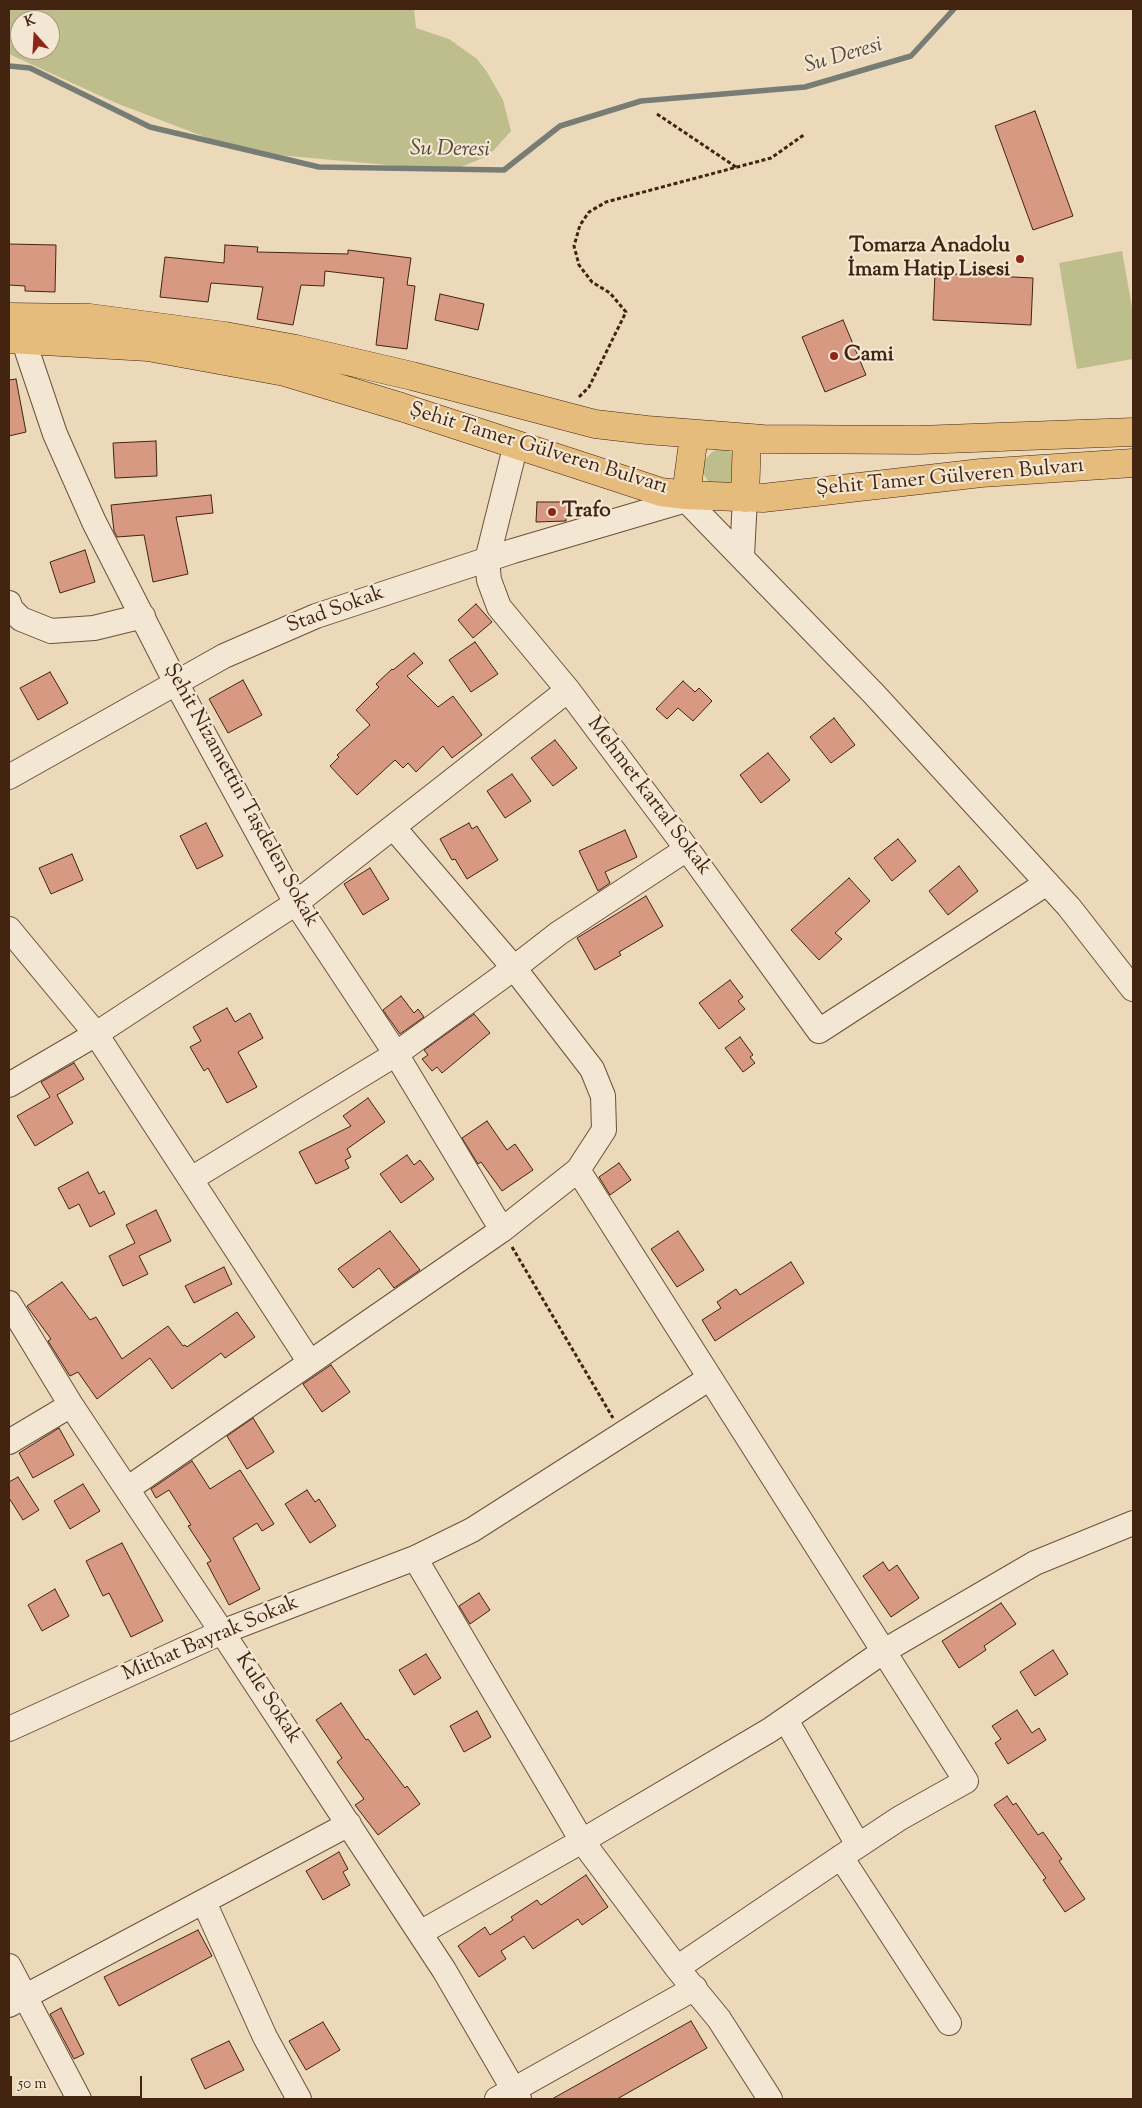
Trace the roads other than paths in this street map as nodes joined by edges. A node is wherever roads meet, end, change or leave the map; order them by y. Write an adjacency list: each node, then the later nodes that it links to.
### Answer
1 (14, 331): 3 (main road, Şehit Tamer Gülveren Bulvarı); 5 (main road, Şehit Tamer Gülveren Bulvarı); 12 (street, Şehit Nizamettin Taşdelen Sokak)
2 (1133, 432): 4 (main road, Şehit Tamer Gülveren Bulvarı)
3 (694, 434): 4 (main road, Şehit Tamer Gülveren Bulvarı); 7 (main road)
4 (747, 438): 8 (main road)
5 (516, 444): 7 (main road, Şehit Tamer Gülveren Bulvarı); 10 (street)
6 (1133, 463): 8 (main road, Şehit Tamer Gülveren Bulvarı)
7 (686, 498): 8 (main road, Şehit Tamer Gülveren Bulvarı); 9 (street); 10 (street, Stad Sokak)
8 (745, 498): 9 (street)
9 (742, 556): 18 (street)
10 (487, 560): 13 (street, Stad Sokak); 14 (street, Mehmet kartal Sokak)
11 (9, 603): 12 (street)
12 (143, 616): 13 (street, Şehit Nizamettin Taşdelen Sokak)
13 (176, 683): 15 (street, Stad Sokak); 19 (street, Şehit Nizamettin Taşdelen Sokak)
14 (568, 690): 16 (street); 17 (street, Mehmet kartal Sokak)
15 (9, 777)
16 (393, 827): 19 (street); 21 (street)
17 (687, 849): 18 (street, Mehmet kartal Sokak); 21 (street)
18 (1047, 883): 22 (street)
19 (296, 903): 23 (street); 24 (street, Şehit Nizamettin Taşdelen Sokak)
20 (9, 929): 23 (street)
21 (514, 968): 24 (street); 26 (street)
22 (1133, 989)
23 (96, 1034): 25 (street); 27 (street)
24 (396, 1054): 27 (street); 28 (street, Şehit Nizamettin Taşdelen Sokak)
25 (9, 1085)
26 (578, 1170): 28 (street); 31 (street)
27 (191, 1180): 30 (street)
28 (502, 1230): 30 (street)
29 (9, 1303): 32 (street, Kule Sokak)
30 (309, 1362): 34 (street)
31 (710, 1378): 36 (street, Mithat Bayrak Sokak); 38 (street)
32 (71, 1406): 33 (street); 34 (street, Kule Sokak)
33 (9, 1442)
34 (127, 1489): 37 (street, Kule Sokak)
35 (1133, 1523): 38 (street)
36 (416, 1558): 37 (street, Mithat Bayrak Sokak); 42 (street)
37 (222, 1632): 40 (street, Mithat Bayrak Sokak); 41 (street, Kule Sokak)
38 (884, 1651): 39 (street); 43 (street)
39 (786, 1720): 42 (street); 43 (street)
40 (9, 1729)
41 (349, 1824): 44 (street); 45 (street, Kule Sokak)
42 (582, 1841): 45 (street); 47 (street)
43 (850, 1851): 47 (street); 50 (street)
44 (204, 1902): 49 (street); 53 (street)
45 (420, 1933): 51 (street, Kule Sokak)
46 (9, 1966): 49 (street)
47 (677, 1968): 48 (street)
48 (695, 1988): 51 (street); 54 (street)
49 (17, 2001): 52 (street)
50 (949, 2023)
51 (510, 2096)
52 (80, 2099)
53 (299, 2099)
54 (770, 2099)

